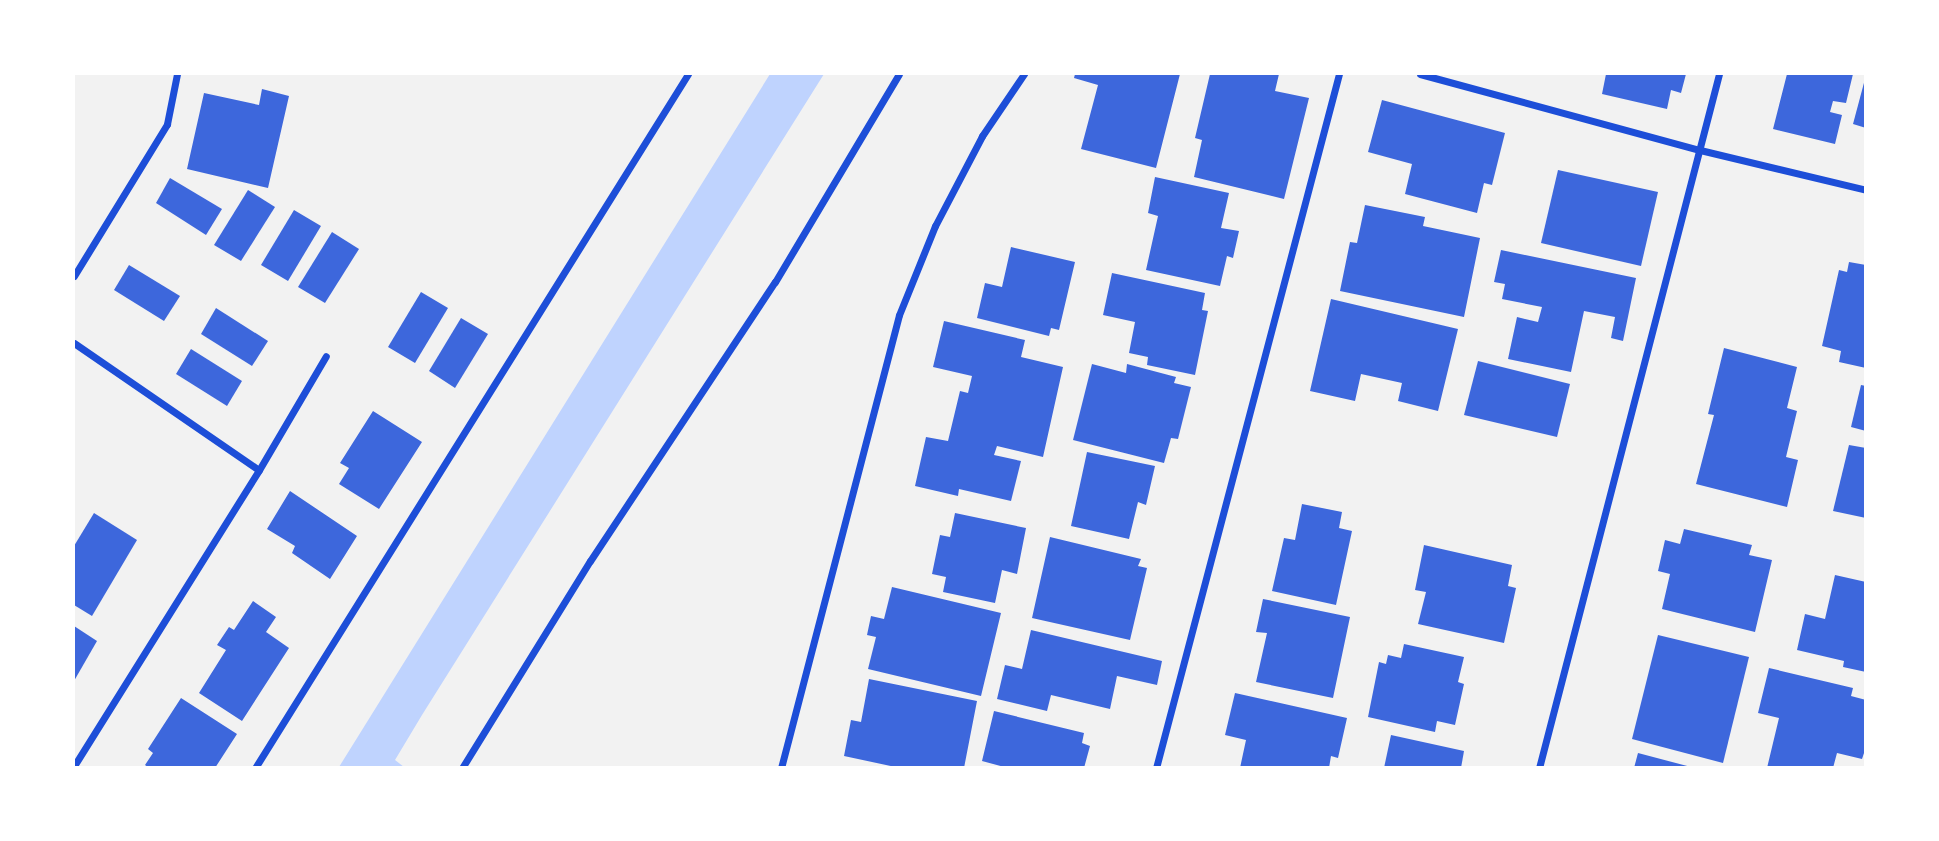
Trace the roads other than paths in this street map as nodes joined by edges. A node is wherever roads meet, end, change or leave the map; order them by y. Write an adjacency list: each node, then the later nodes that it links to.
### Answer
1 (177, 74): 10 (street)
2 (688, 74): 15 (street)
3 (900, 74): 16 (street)
4 (1024, 74): 17 (street)
5 (1339, 74): 18 (street)
6 (1420, 74): 8 (street)
7 (1719, 74): 8 (street)
8 (1699, 150): 9 (street); 19 (street)
9 (1866, 190)
10 (74, 276)
11 (74, 342): 13 (street)
12 (326, 356): 13 (street)
13 (259, 470): 14 (street)
14 (74, 766)
15 (255, 768)
16 (462, 768)
17 (781, 768)
18 (1156, 768)
19 (1539, 768)

